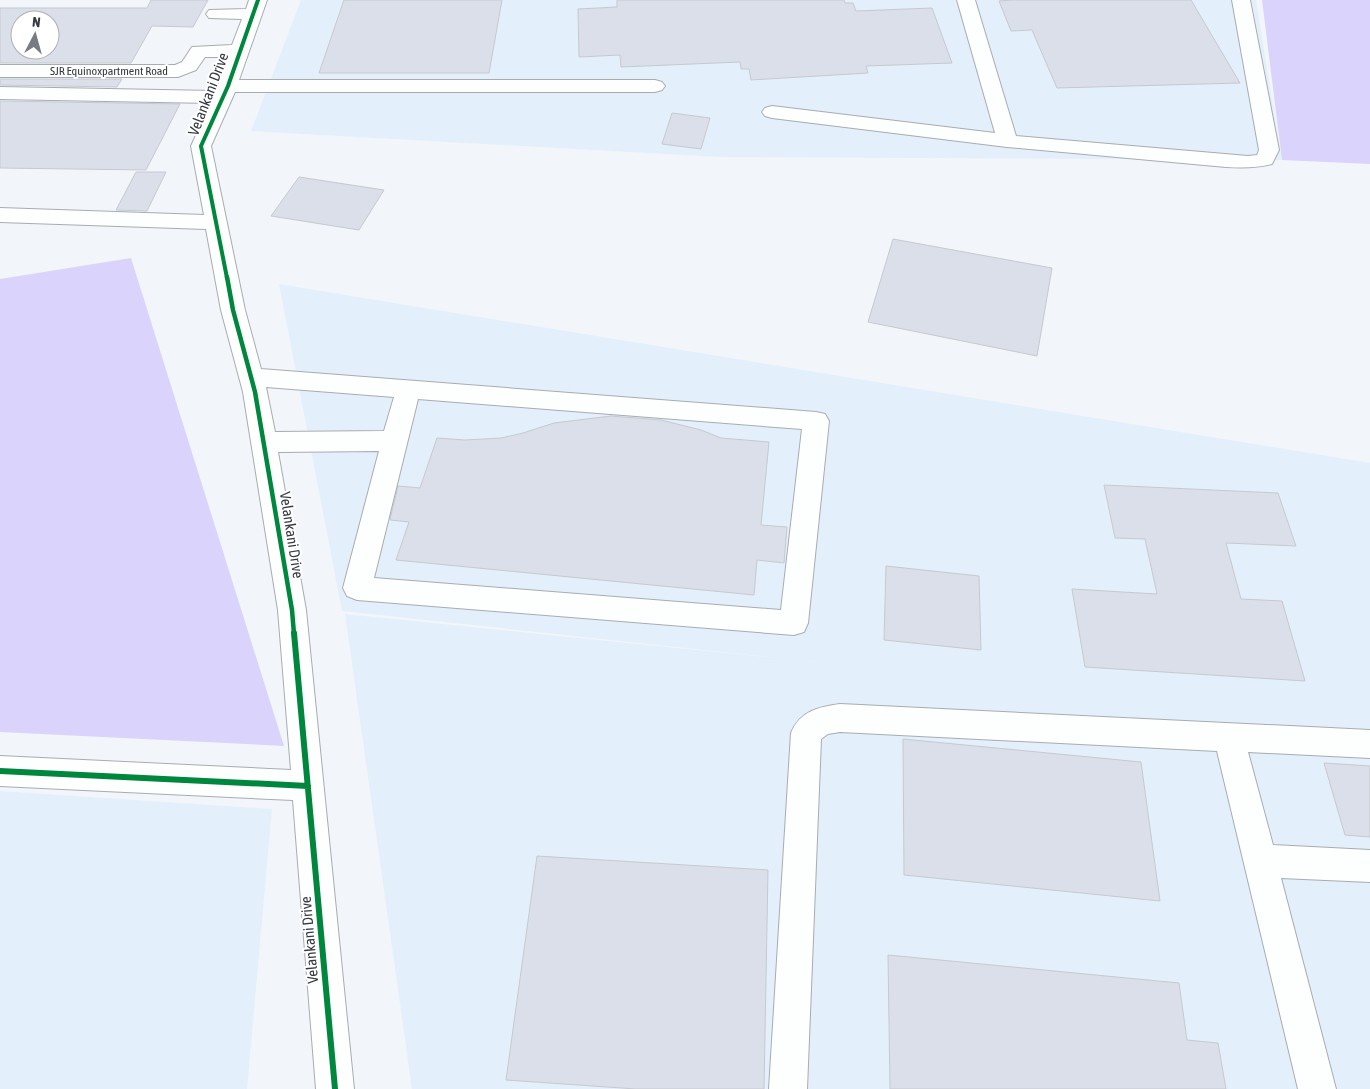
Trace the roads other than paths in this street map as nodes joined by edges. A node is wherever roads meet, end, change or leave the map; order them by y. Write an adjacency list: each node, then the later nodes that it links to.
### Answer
1 (966, 0): 12 (street)
2 (1241, 0): 12 (street)
3 (219, 7): 4 (street); 5 (street)
4 (255, 7): 6 (street, Velankani Drive)
5 (207, 30)
6 (238, 51): 7 (street, SJR Equinoxpartment Road); 10 (street, Velankani Drive)
7 (0, 71)
8 (655, 86): 10 (street)
9 (0, 92): 10 (street)
10 (225, 92): 14 (street, Velankani Drive)
11 (772, 112): 12 (street)
12 (1007, 140)
13 (0, 215): 14 (street)
14 (216, 222): 15 (street, Velankani Drive)
15 (251, 377): 16 (street); 18 (street, Velankani Drive)
16 (408, 389): 17 (street); 17 (street)
17 (395, 441): 18 (street)
18 (264, 442): 22 (street, Velankani Drive)
19 (1229, 737): 20 (street); 23 (street); 26 (street)
20 (1370, 744)
21 (0, 771): 22 (street)
22 (308, 786): 25 (street, Velankani Drive)
23 (1260, 861): 24 (street); 27 (street)
24 (1370, 866)
25 (335, 1089)
26 (788, 1089)
27 (1317, 1089)

